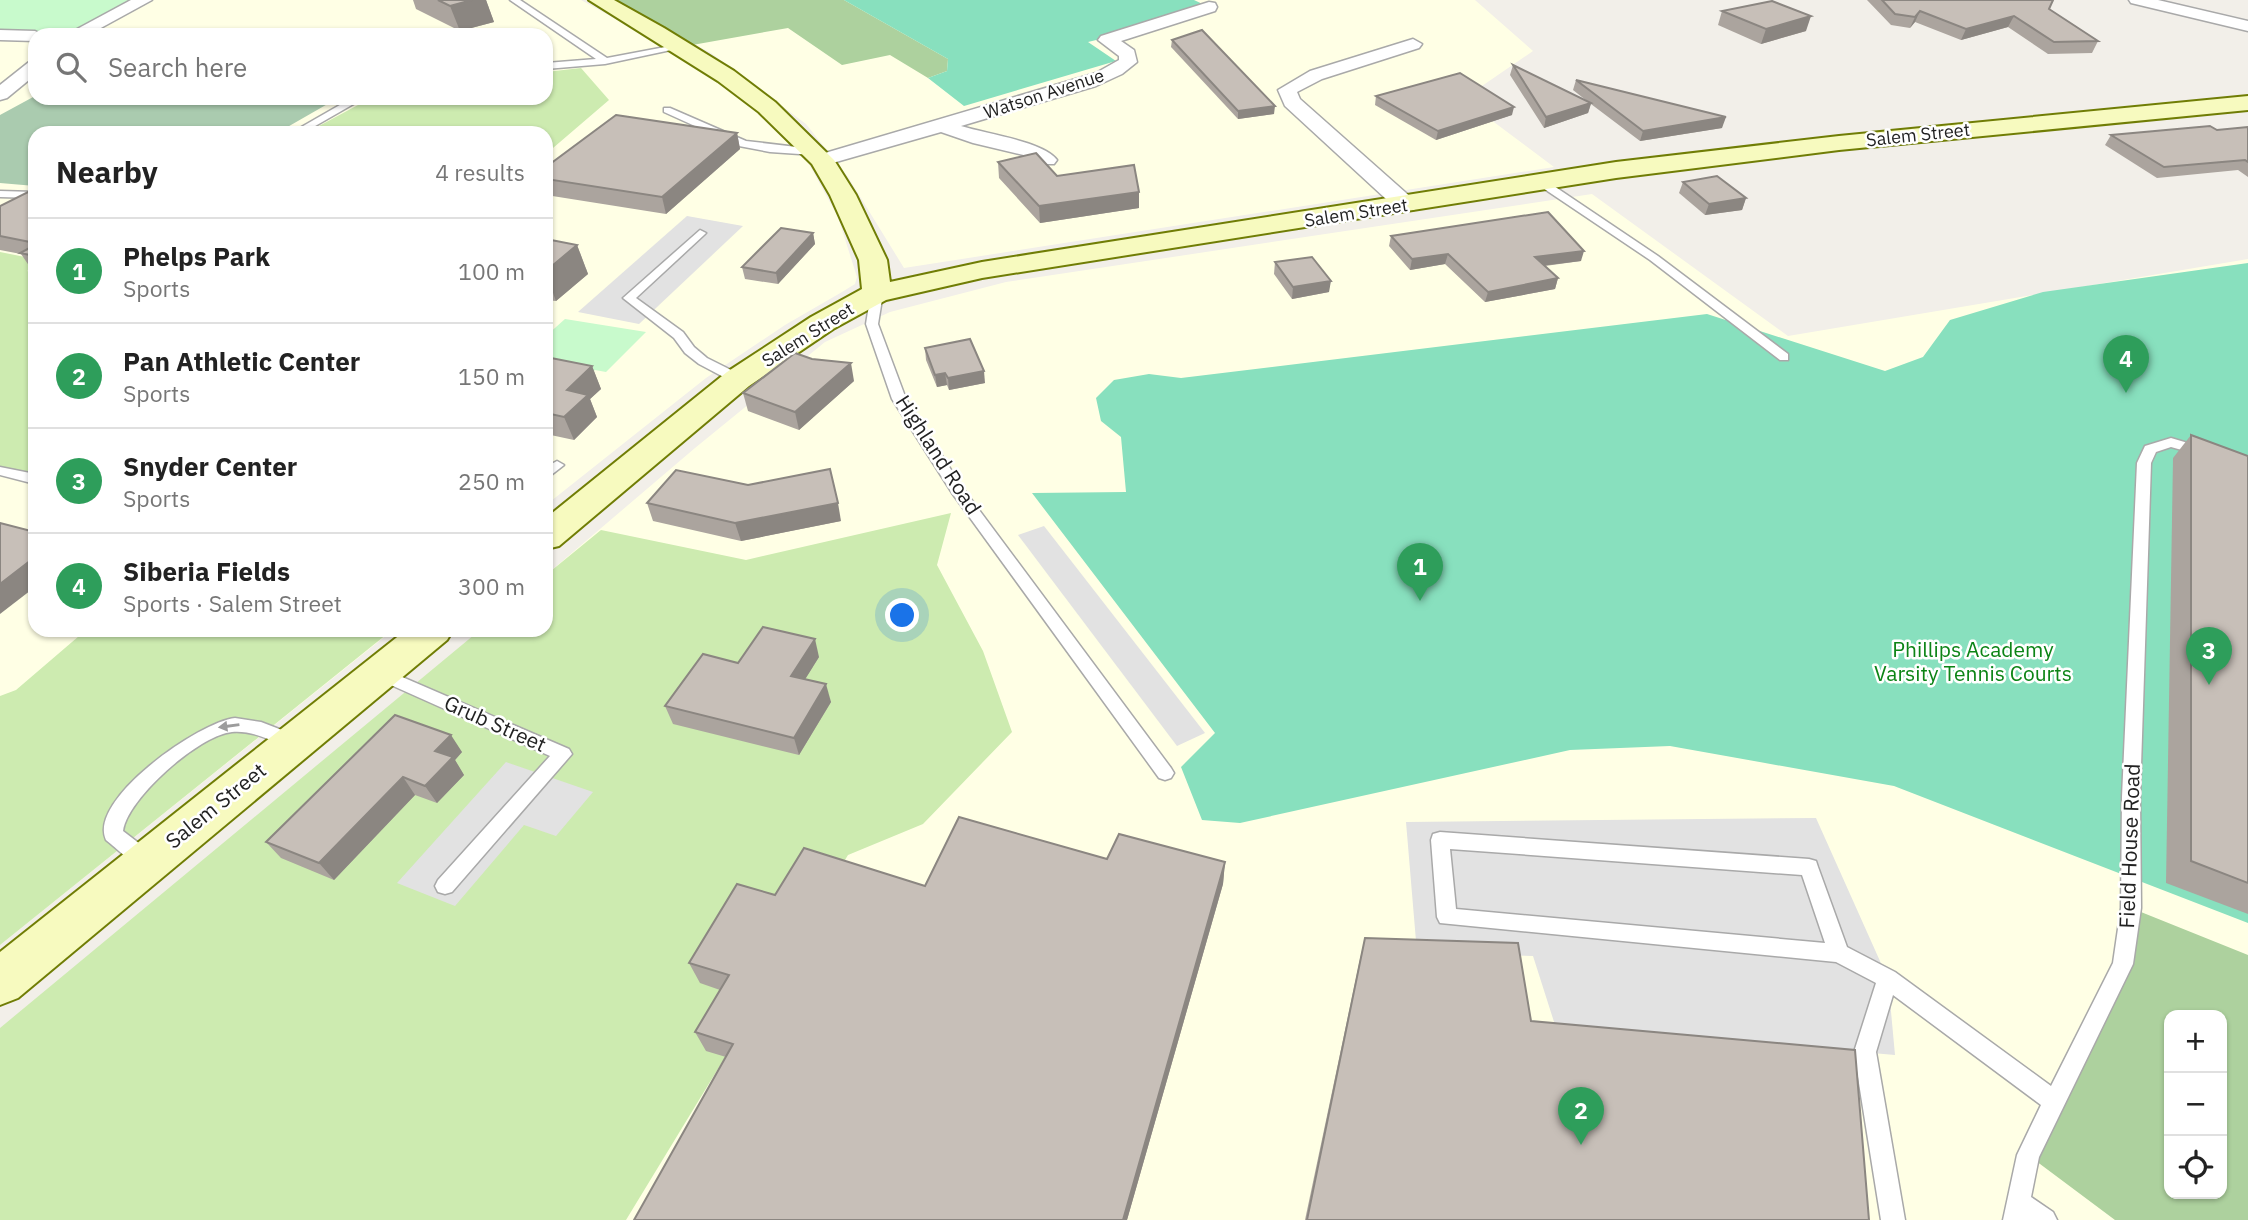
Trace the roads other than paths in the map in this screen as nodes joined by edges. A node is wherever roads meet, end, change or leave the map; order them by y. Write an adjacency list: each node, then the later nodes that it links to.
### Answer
1 (144, 0): 7 (street)
2 (514, 0): 12 (lane)
3 (599, 0): 11 (street, Highland Road)
4 (2137, 0): 6 (street)
5 (1209, 7): 20 (street, Watson Avenue)
6 (2248, 26)
7 (89, 28)
8 (0, 35): 9 (street)
9 (28, 36)
10 (1413, 44): 26 (street)
11 (681, 47): 12 (lane); 21 (street, Highland Road)
12 (605, 61): 13 (lane)
13 (553, 65)
14 (28, 72): 15 (street)
15 (0, 94)
16 (2248, 103): 23 (street, Salem Street)
17 (346, 105): 19 (lane)
18 (667, 110): 21 (lane)
19 (309, 126)
20 (943, 126): 21 (street, Watson Avenue); 22 (street)
21 (818, 156): 28 (street, Highland Road)
22 (1047, 160)
23 (1541, 182): 26 (street, Salem Street); 29 (lane)
24 (0, 194): 25 (lane)
25 (28, 195)
26 (1406, 205): 28 (street, Salem Street)
27 (700, 233): 30 (lane)
28 (877, 293): 30 (street, Salem Street); 38 (lane, Highland Road)
29 (1784, 357)
30 (738, 379): 34 (street, Salem Street)
31 (2218, 456): 44 (lane, Field House Road)
32 (0, 471): 33 (lane)
33 (28, 477)
34 (553, 531)
35 (424, 637): 36 (street, Salem Street)
36 (379, 673): 37 (street, Salem Street); 40 (lane, Grub Street)
37 (294, 742): 39 (street, Salem Street); 39 (lane, one-way to 39)
38 (1166, 773)
39 (148, 861): 43 (street, Salem Street)
40 (445, 886)
41 (1839, 953): 41 (lane); 42 (lane)
42 (1888, 979): 44 (lane); 46 (lane)
43 (0, 982)
44 (2055, 1102): 45 (lane, Field House Road)
45 (2017, 1211): 47 (lane)
46 (1893, 1220)
47 (2045, 1220)

